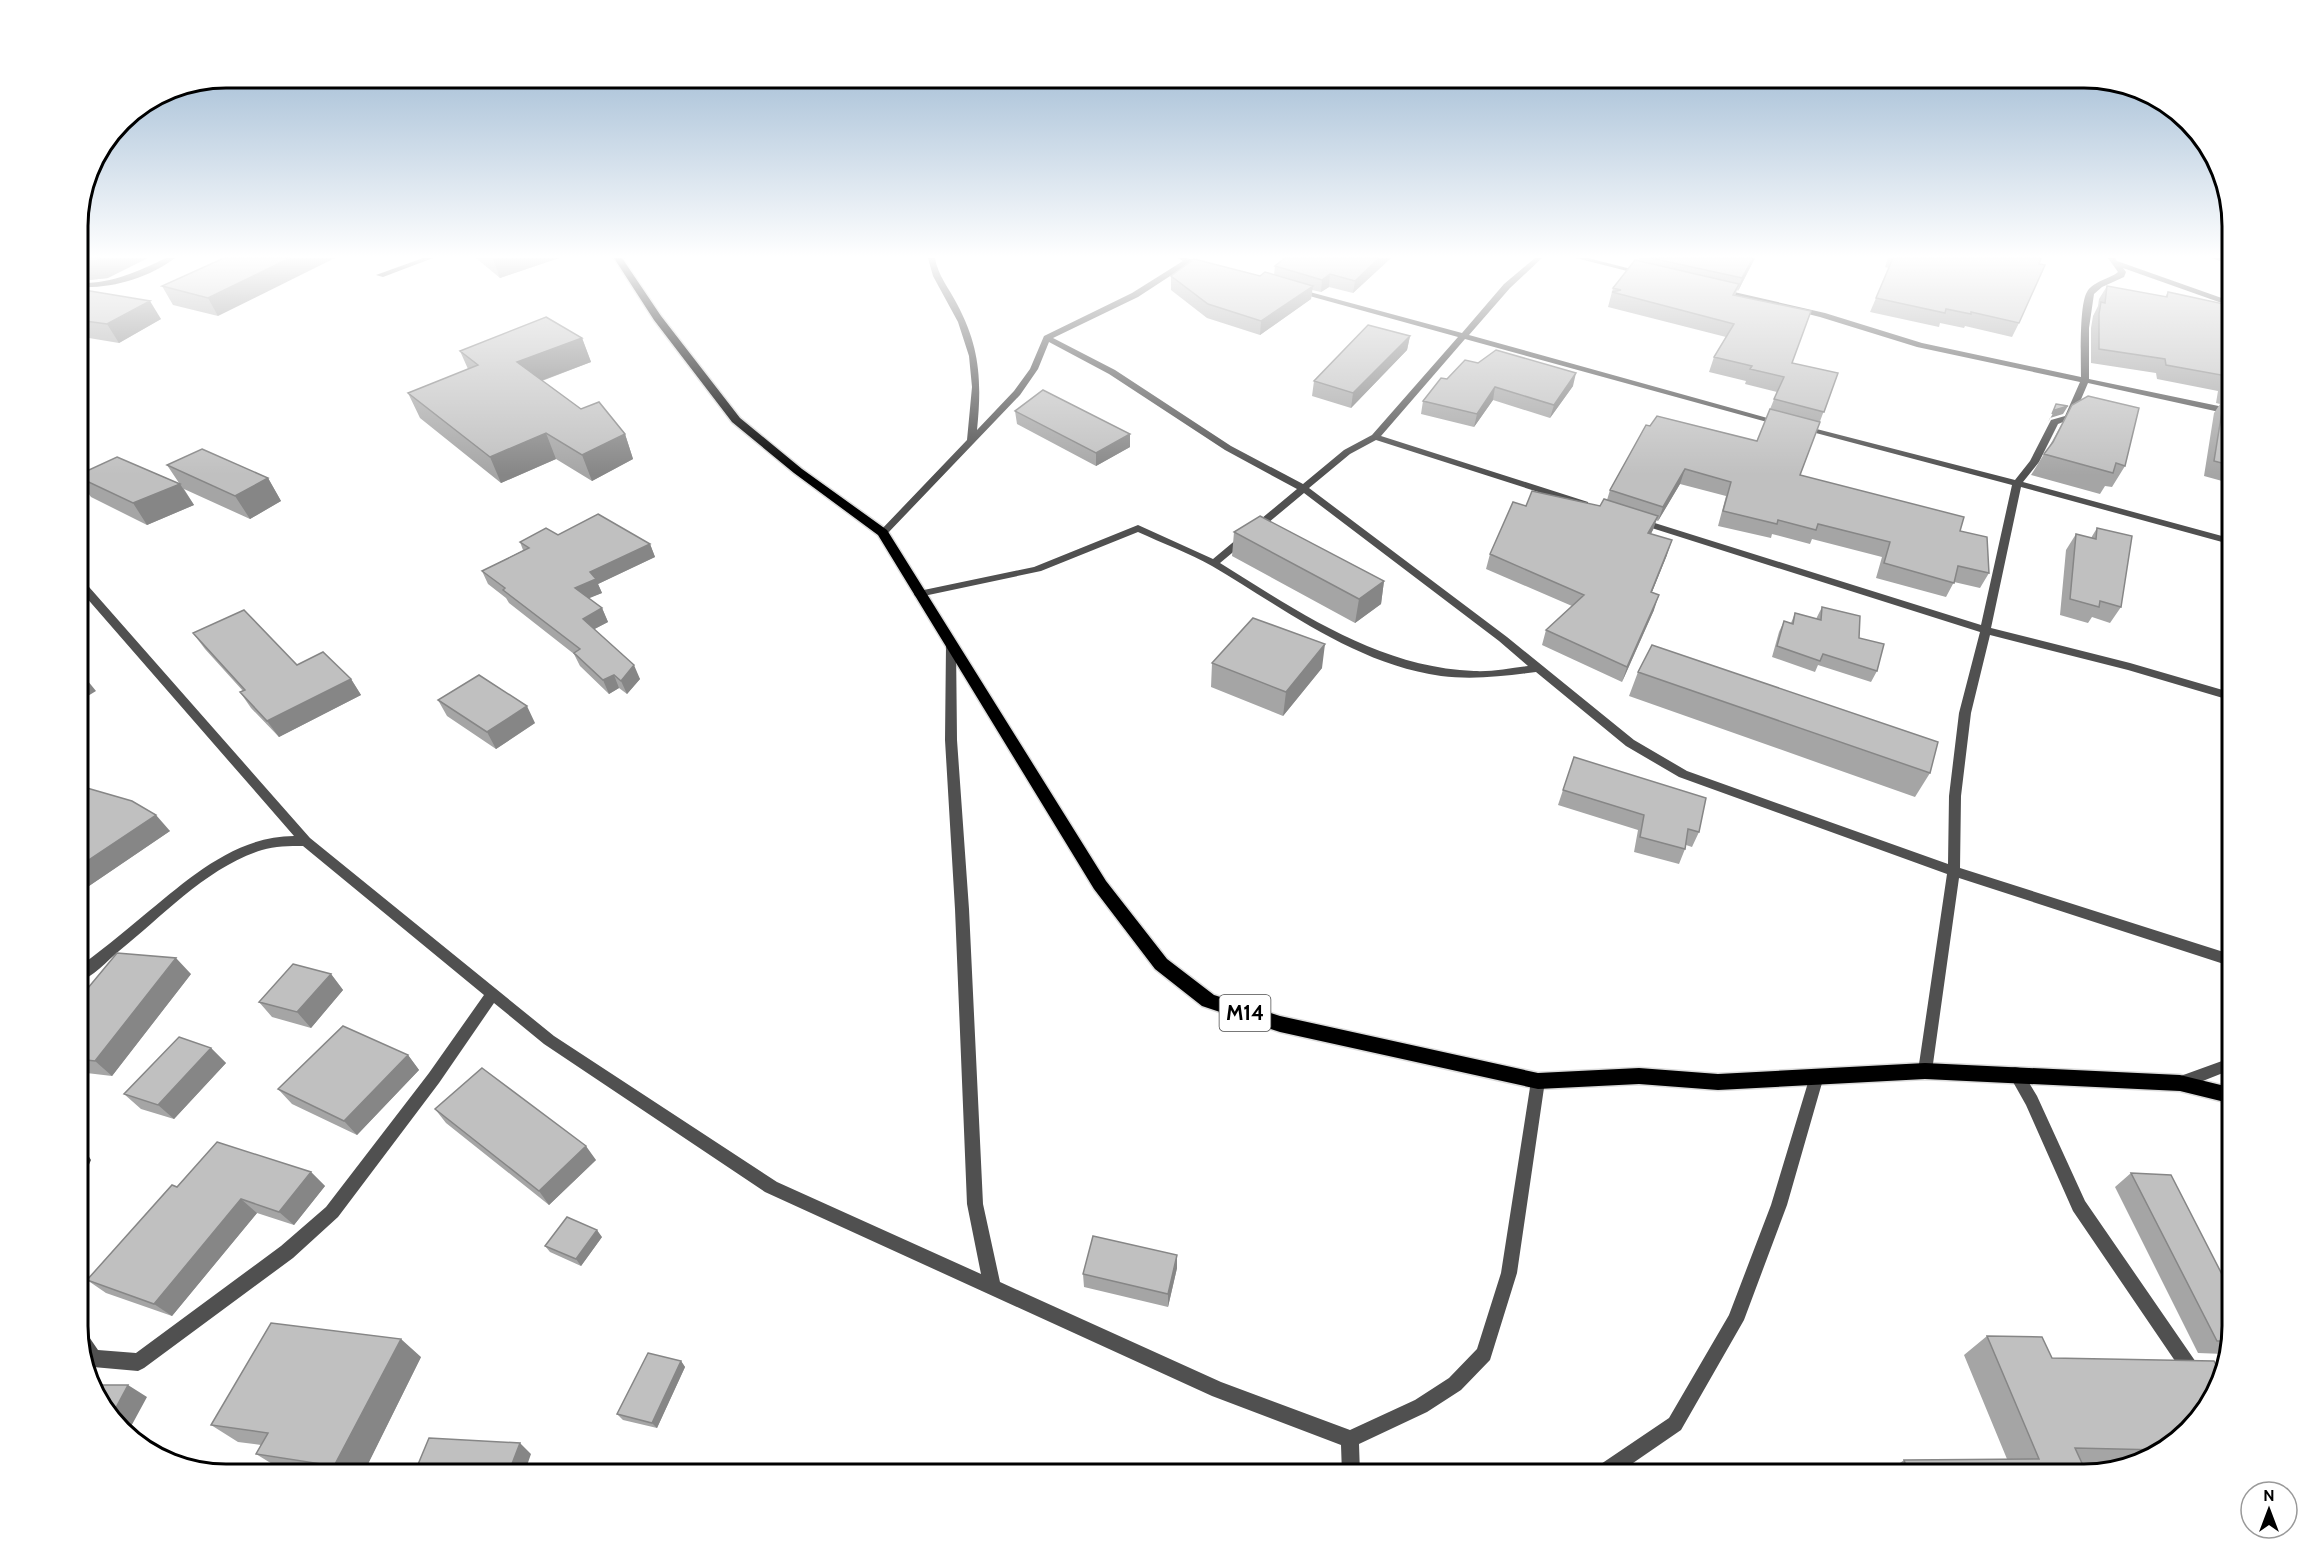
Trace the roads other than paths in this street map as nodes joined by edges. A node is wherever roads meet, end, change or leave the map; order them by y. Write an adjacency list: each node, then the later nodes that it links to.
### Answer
1 (667, 330): 18 (main road, M14)
2 (964, 330): 13 (street)
3 (1062, 330): 8 (street)
4 (1437, 330): 9 (street)
5 (1470, 330): 9 (street)
6 (1872, 330): 10 (street)
7 (2085, 330): 10 (street)
8 (1047, 338): 13 (street); 15 (street)
9 (1464, 338): 12 (street); 14 (street)
10 (2085, 380): 11 (street); 14 (street)
11 (2222, 410)
12 (1375, 437): 15 (street); 16 (street)
13 (971, 442): 18 (street)
14 (2017, 483): 19 (street); 23 (street)
15 (1303, 488): 20 (street); 25 (street)
16 (1600, 508)
17 (1623, 516): 23 (street)
18 (883, 533): 22 (main road, M14)
19 (2222, 539)
20 (1214, 563): 22 (street); 25 (street)
21 (89, 594): 27 (street)
22 (919, 594): 24 (main road, M14)
23 (1984, 630): 26 (street); 28 (street)
24 (951, 645): 36 (main road, M14); 39 (street)
25 (1538, 668): 28 (street)
26 (2222, 694)
27 (306, 841): 30 (street); 31 (street)
28 (1954, 871): 29 (street); 33 (street)
29 (2222, 957)
30 (89, 967)
31 (493, 994): 39 (street); 40 (street)
32 (2222, 1067): 37 (street)
33 (1925, 1071): 34 (main road, M14); 35 (main road, M14)
34 (2015, 1073): 37 (main road, M14); 41 (street)
35 (1817, 1076): 36 (main road, M14); 44 (street)
36 (1538, 1081): 42 (street)
37 (2180, 1083): 38 (main road, M14)
38 (2222, 1093)
39 (992, 1286): 42 (street)
40 (92, 1356)
41 (2200, 1387)
42 (1350, 1439): 43 (street)
43 (1351, 1464)
44 (1616, 1464)

